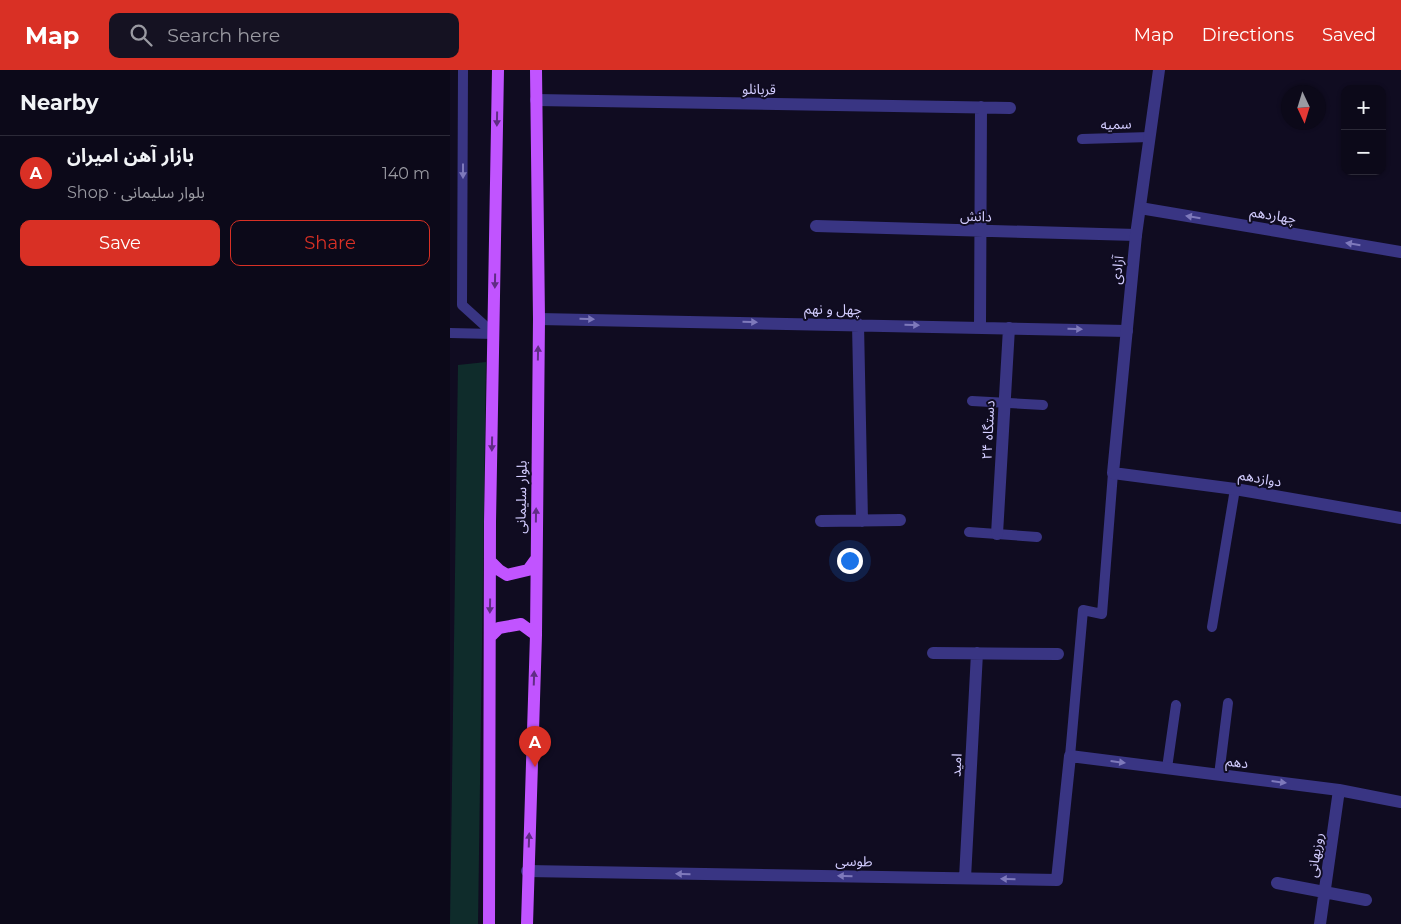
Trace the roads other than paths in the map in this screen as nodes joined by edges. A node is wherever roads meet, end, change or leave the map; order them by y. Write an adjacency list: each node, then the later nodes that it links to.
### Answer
1 (464, 70): 21 (lane, one-way to 21)
2 (498, 70): 21 (main road, one-way to 21)
3 (536, 70): 5 (main road, بلوار سلیمانی)
4 (1159, 70): 8 (street, آزادی)
5 (536, 100): 6 (street, قربانلو); 15 (main road, بلوار سلیمانی)
6 (981, 108): 7 (street, قربانلو); 12 (street)
7 (1010, 108)
8 (1150, 137): 9 (lane, سمیه); 10 (street, آزادی)
9 (1082, 139)
10 (1140, 208): 13 (street, آزادی); 14 (street, چهاردهم, one-way to 10)
11 (816, 226): 12 (street, دانش)
12 (980, 231): 13 (street, دانش); 17 (street)
13 (1136, 235): 19 (street, آزادی)
14 (1401, 252)
15 (538, 319): 16 (street, چهل و نهم, one-way to 16); 34 (main road, بلوار سلیمانی, one-way to 15)
16 (858, 324): 17 (street, چهل و نهم, one-way to 17); 28 (street)
17 (980, 327): 18 (street, چهل و نهم)
18 (1008, 328): 19 (street, چهل و نهم, one-way to 19); 23 (street, ۲۴ دستگاه)
19 (1126, 330): 25 (street, آزادی)
20 (450, 333): 21 (lane)
21 (494, 334): 35 (main road, one-way to 35)
22 (972, 401): 23 (lane)
23 (1004, 403): 24 (lane); 32 (street, ۲۴ دستگاه)
24 (1043, 405)
25 (1113, 473): 26 (street, دوازدهم); 44 (lane)
26 (1235, 489): 27 (street, دوازدهم); 36 (lane)
27 (1401, 518)
28 (862, 520): 29 (street); 30 (street)
29 (900, 520)
30 (821, 521)
31 (969, 532): 32 (lane)
32 (997, 534): 33 (lane)
33 (1037, 537)
34 (536, 559): 35 (main road); 37 (main road, بلوار سلیمانی)
35 (490, 561): 38 (main road, one-way to 38)
36 (1212, 627)
37 (536, 635): 38 (main road); 49 (main road, بلوار سلیمانی, one-way to 37)
38 (490, 637): 54 (main road)
39 (933, 652): 40 (street)
40 (977, 653): 41 (street); 50 (street, امید)
41 (1058, 654)
42 (1228, 703): 46 (lane)
43 (1176, 704): 45 (lane)
44 (1070, 756): 45 (street, دهم, one-way to 45); 50 (street, طوسی, one-way to 50)
45 (1167, 768): 46 (street, دهم)
46 (1219, 775): 47 (street, دهم, one-way to 47)
47 (1339, 790): 48 (street, دهم); 52 (street, روزبهانی)
48 (1401, 802)
49 (528, 871): 50 (street, طوسی, one-way to 49); 55 (main road, بلوار سلیمانی)
50 (965, 878)
51 (1277, 883): 52 (street)
52 (1324, 892): 53 (street); 56 (street, روزبهانی)
53 (1366, 900)
54 (489, 924)
55 (527, 924)
56 (1320, 924)

